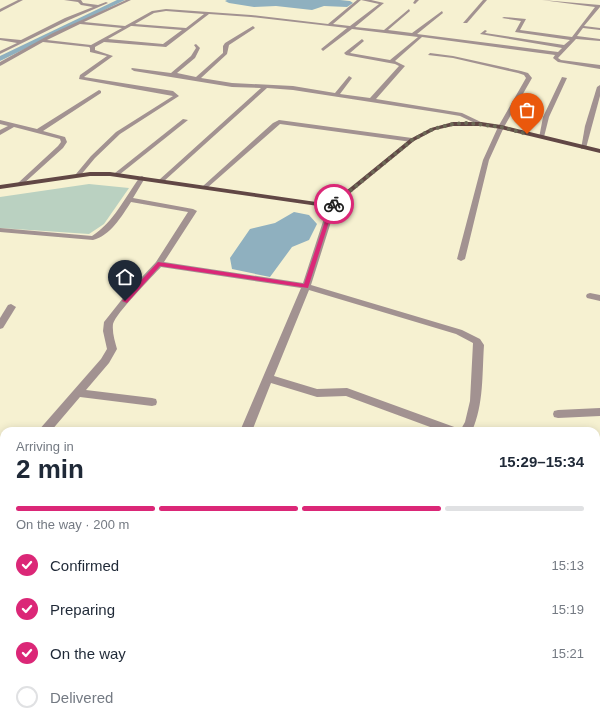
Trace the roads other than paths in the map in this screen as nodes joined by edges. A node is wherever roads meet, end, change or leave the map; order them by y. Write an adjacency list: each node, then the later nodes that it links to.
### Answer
1 (21, 0): 11 (street)
2 (66, 0): 12 (street)
3 (114, 0): 12 (street)
4 (129, 0): 20 (street)
5 (359, 0): 24 (street)
6 (363, 0): 30 (street)
7 (485, 0): 19 (street)
8 (544, 0): 9 (street)
9 (572, 2): 13 (street)
10 (7, 3): 11 (street)
11 (15, 3): 15 (street)
12 (99, 6): 43 (street)
13 (599, 6): 28 (street)
14 (409, 10): 34 (street)
15 (0, 11)
16 (442, 12): 35 (street)
17 (208, 13): 23 (street); 24 (street); 31 (street)
18 (504, 18): 26 (street)
19 (465, 22)
20 (79, 23): 29 (street); 42 (street)
21 (501, 23): 22 (street)
22 (508, 24)
23 (132, 25): 29 (street); 31 (street)
24 (329, 25): 30 (street)
25 (514, 25): 26 (street)
26 (521, 26): 37 (street)
27 (254, 27): 58 (street)
28 (581, 27): 32 (street); 37 (street)
29 (127, 28): 39 (street)
30 (350, 28): 34 (street); 47 (street)
31 (186, 29): 39 (street)
32 (600, 29)
33 (485, 31): 46 (street)
34 (384, 32): 35 (street)
35 (412, 35): 36 (street)
36 (422, 36): 50 (street); 51 (street)
37 (574, 38): 41 (street); 46 (street)
38 (0, 39): 43 (street)
39 (102, 40): 45 (street)
40 (362, 40): 51 (street)
41 (600, 40)
42 (42, 41): 45 (street); 52 (street)
43 (23, 42): 48 (street)
44 (196, 45): 55 (street)
45 (93, 46): 78 (street)
46 (565, 47): 50 (street)
47 (322, 50)
48 (0, 53)
49 (430, 54): 70 (street)
50 (559, 54): 53 (street)
51 (391, 62): 63 (street)
52 (0, 64)
53 (600, 67)
54 (134, 69): 55 (street)
55 (174, 75): 58 (street)
56 (350, 78): 62 (street)
57 (564, 78): 73 (street)
58 (197, 79): 59 (street)
59 (266, 86): 62 (street); 80 (street)
60 (600, 87): 64 (street)
61 (98, 92): 71 (street)
62 (336, 95): 63 (street)
63 (372, 100): 68 (street)
64 (592, 112): 65 (street); 75 (street)
65 (600, 113)
66 (185, 120): 77 (street)
67 (0, 122): 69 (street)
68 (481, 124): 70 (main road); 74 (main road)
69 (13, 125): 71 (street); 72 (street)
70 (501, 127): 73 (main road); 87 (street)
71 (39, 131): 81 (street)
72 (0, 133)
73 (540, 137): 75 (main road)
74 (412, 140): 83 (street); 85 (main road)
75 (583, 148): 76 (main road)
76 (600, 151)
77 (117, 174): 78 (main road); 79 (main road)
78 (78, 175): 81 (main road)
79 (142, 178): 80 (main road); 84 (street)
80 (161, 181): 83 (main road)
81 (20, 184): 82 (main road)
82 (0, 187)
83 (205, 187): 85 (main road)
84 (128, 199): 86 (street); 88 (street)
85 (332, 206): 89 (street)
86 (1, 231)
87 (461, 259)
88 (158, 264): 89 (street); 95 (street)
89 (306, 286): 94 (street); 102 (street)
90 (590, 296): 91 (street)
91 (600, 298)
92 (10, 307): 93 (street)
93 (0, 326)
94 (269, 378): 100 (street); 101 (street)
95 (78, 393): 96 (street); 99 (street)
96 (152, 402)
97 (600, 412): 98 (street)
98 (558, 414)
99 (48, 427)
100 (248, 427)
101 (442, 427)
102 (468, 427)

